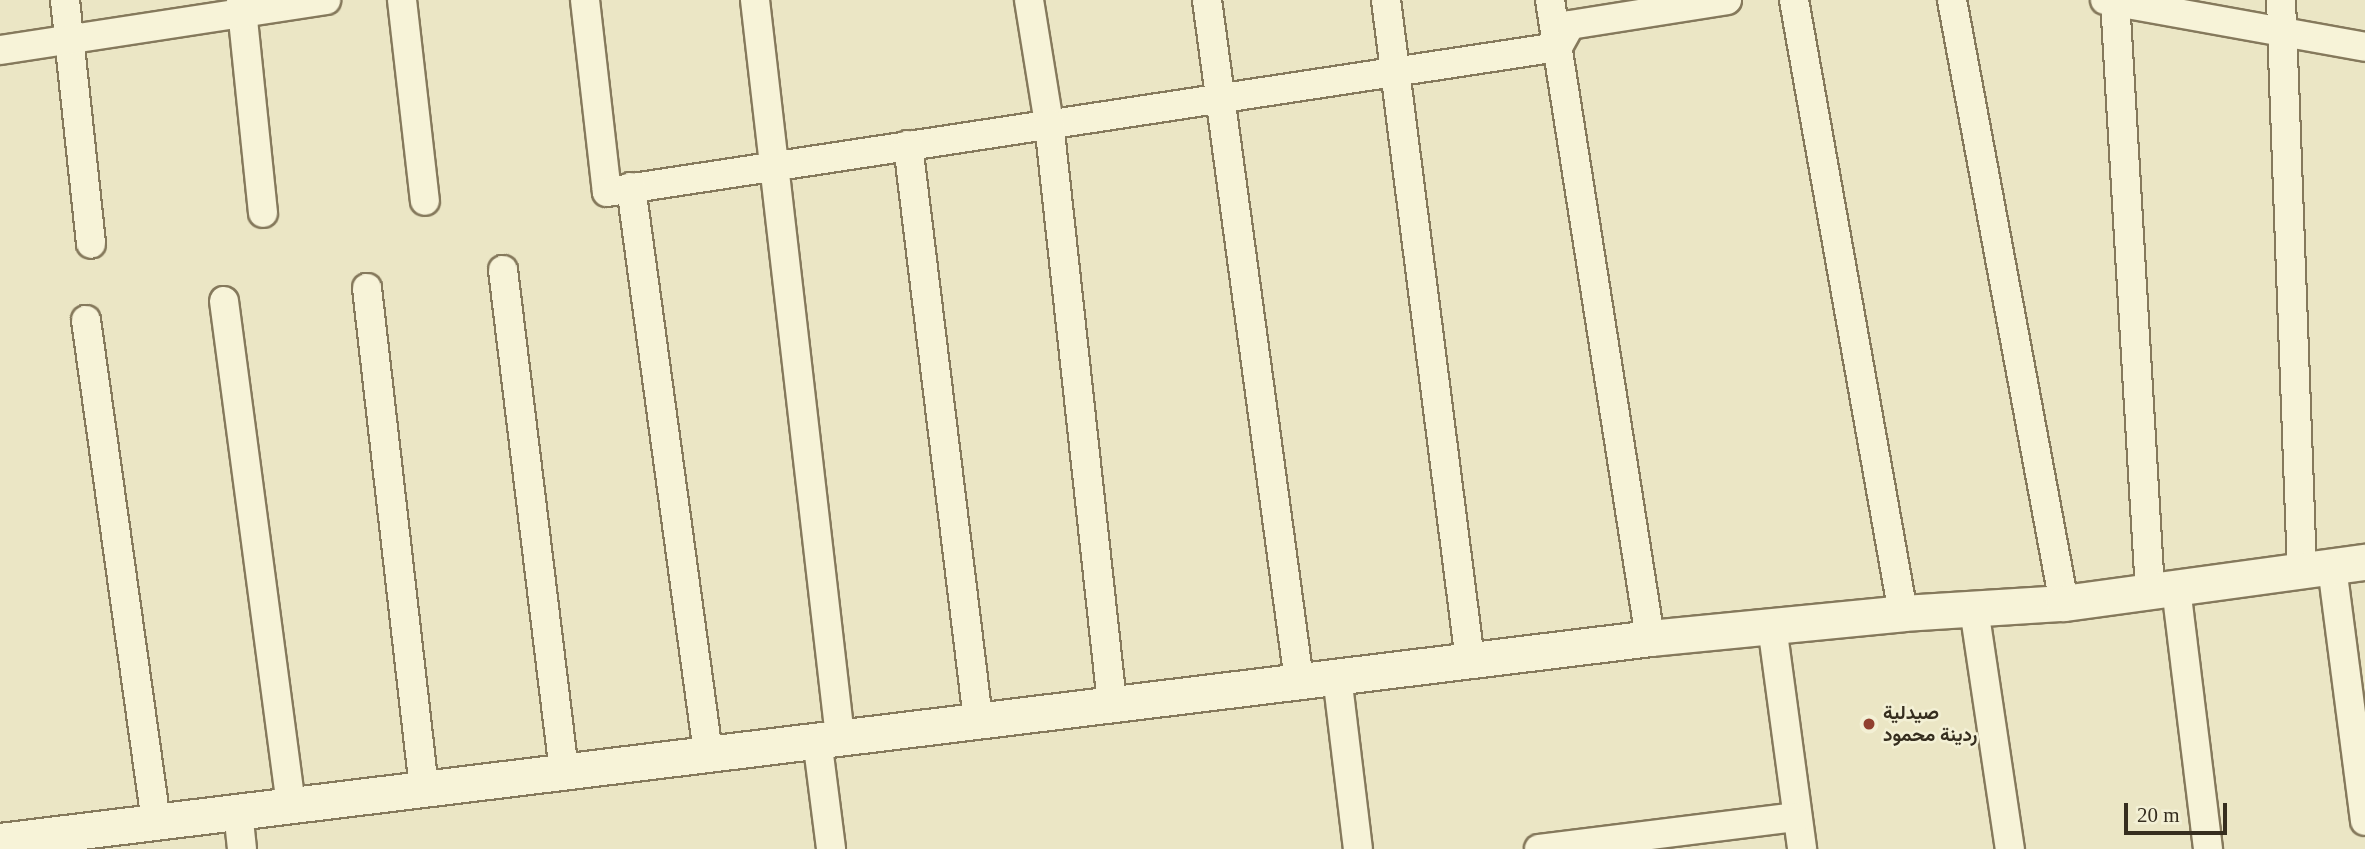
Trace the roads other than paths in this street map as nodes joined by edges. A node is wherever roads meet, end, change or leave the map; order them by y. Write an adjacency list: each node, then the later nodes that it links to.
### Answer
1 (65, 0): 17 (street)
2 (326, 0): 15 (street)
3 (402, 0): 27 (street)
4 (585, 0): 26 (street)
5 (755, 0): 25 (street)
6 (1029, 0): 23 (street)
7 (1207, 0): 22 (street)
8 (1386, 0): 21 (street)
9 (1550, 0): 18 (street)
10 (1727, 0): 18 (street)
11 (1794, 0): 38 (street)
12 (1952, 0): 36 (street)
13 (2281, 0): 16 (street)
14 (2112, 1): 16 (street); 35 (street)
15 (242, 6): 17 (street); 28 (street)
16 (2284, 32): 19 (street); 34 (street)
17 (69, 40): 20 (street); 29 (street)
18 (1558, 47): 21 (street); 40 (street)
19 (2365, 47)
20 (0, 50)
21 (1395, 71): 22 (street); 41 (street)
22 (1220, 98): 23 (street); 43 (street)
23 (1049, 123): 24 (street); 44 (street)
24 (908, 145): 25 (street); 45 (street)
25 (774, 166): 26 (street); 46 (street)
26 (631, 187): 47 (street)
27 (425, 201)
28 (263, 212)
29 (91, 244)
30 (503, 270): 48 (street)
31 (367, 288): 49 (street)
32 (224, 301): 50 (street)
33 (86, 320): 53 (street)
34 (2333, 567): 35 (street); 54 (street)
35 (2163, 590): 36 (street); 62 (street)
36 (2064, 603): 37 (street)
37 (1974, 609): 38 (street); 61 (street)
38 (1903, 613): 39 (street)
39 (1772, 626): 40 (street); 52 (street)
40 (1650, 638): 41 (street)
41 (1470, 660): 42 (street)
42 (1337, 676): 43 (street); 58 (street)
43 (1299, 680): 44 (street)
44 (1112, 703): 45 (street)
45 (978, 719): 46 (street)
46 (828, 738): 47 (street); 57 (street)
47 (708, 753): 48 (street)
48 (564, 771): 49 (street)
49 (424, 788): 50 (street)
50 (291, 805): 51 (street)
51 (238, 811): 53 (street); 56 (street)
52 (1797, 817): 59 (street); 60 (street)
53 (156, 821): 55 (street)
54 (2365, 821)
55 (0, 841)
56 (242, 849)
57 (831, 849)
58 (1358, 849)
59 (1539, 849)
60 (1802, 849)
61 (2010, 849)
62 (2208, 849)

